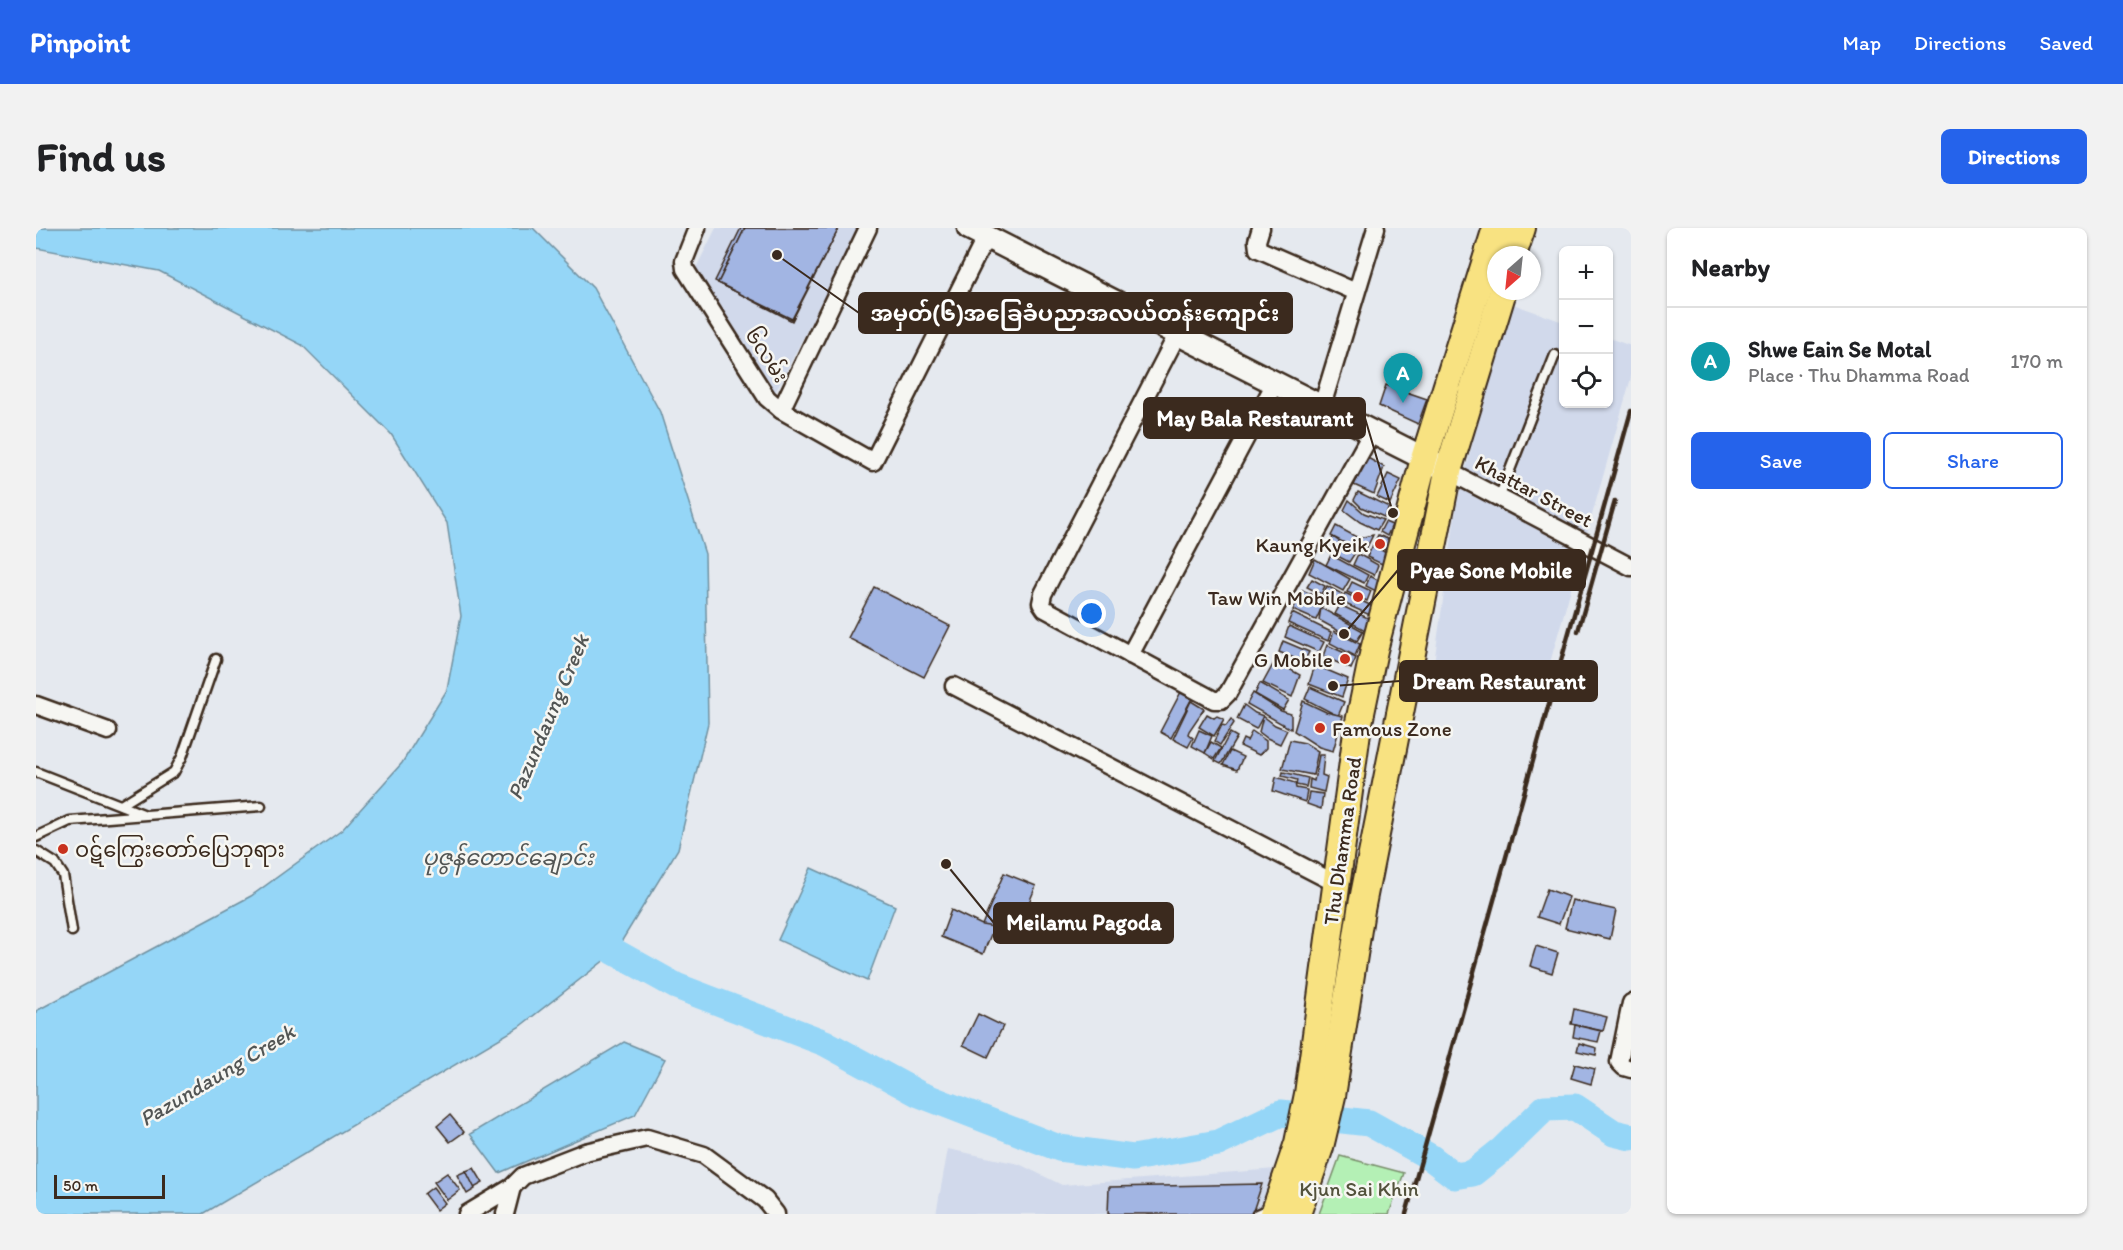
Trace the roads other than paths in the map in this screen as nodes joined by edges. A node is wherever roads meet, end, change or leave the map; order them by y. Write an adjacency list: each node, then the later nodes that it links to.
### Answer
1 (697, 228): 15 (street, ၆လမ်း)
2 (868, 228): 15 (street)
3 (1261, 228): 9 (street)
4 (1376, 228): 9 (street)
5 (1496, 228): 17 (main road, Thu Dhamma Road)
6 (1522, 228): 8 (main road)
7 (978, 232): 11 (main road); 15 (street, ၆လမ်း)
8 (1517, 246)
9 (1356, 292): 14 (street)
10 (1500, 300): 18 (main road, Thu Dhamma Road)
11 (1178, 333): 13 (main road); 21 (street)
12 (1555, 355): 19 (lane)
13 (1275, 383): 14 (main road); 21 (street)
14 (1322, 406): 16 (main road)
15 (781, 410)
16 (1372, 432): 17 (main road); 21 (street)
17 (1424, 459): 18 (main road); 32 (main road, Thu Dhamma Road)
18 (1448, 471): 19 (street, Khattar Street); 36 (main road, Thu Dhamma Road)
19 (1499, 498): 20 (street, Khattar Street)
20 (1631, 567)
21 (1130, 656)
22 (216, 659): 27 (lane)
23 (954, 686): 32 (street)
24 (36, 705): 25 (street)
25 (108, 731)
26 (36, 772): 27 (lane)
27 (121, 805): 29 (lane)
28 (261, 806): 29 (lane)
29 (146, 815): 30 (lane)
30 (36, 837)
31 (36, 851): 33 (lane)
32 (1335, 883): 36 (main road, Thu Dhamma Road)
33 (72, 931)
34 (1631, 1003): 35 (street)
35 (1625, 1066)
36 (1320, 1095): 39 (main road, Thu Dhamma Road)
37 (512, 1187): 38 (street); 40 (street); 41 (street)
38 (762, 1207): 42 (street)
39 (1281, 1207)
40 (467, 1214)
41 (505, 1214)
42 (776, 1214)

